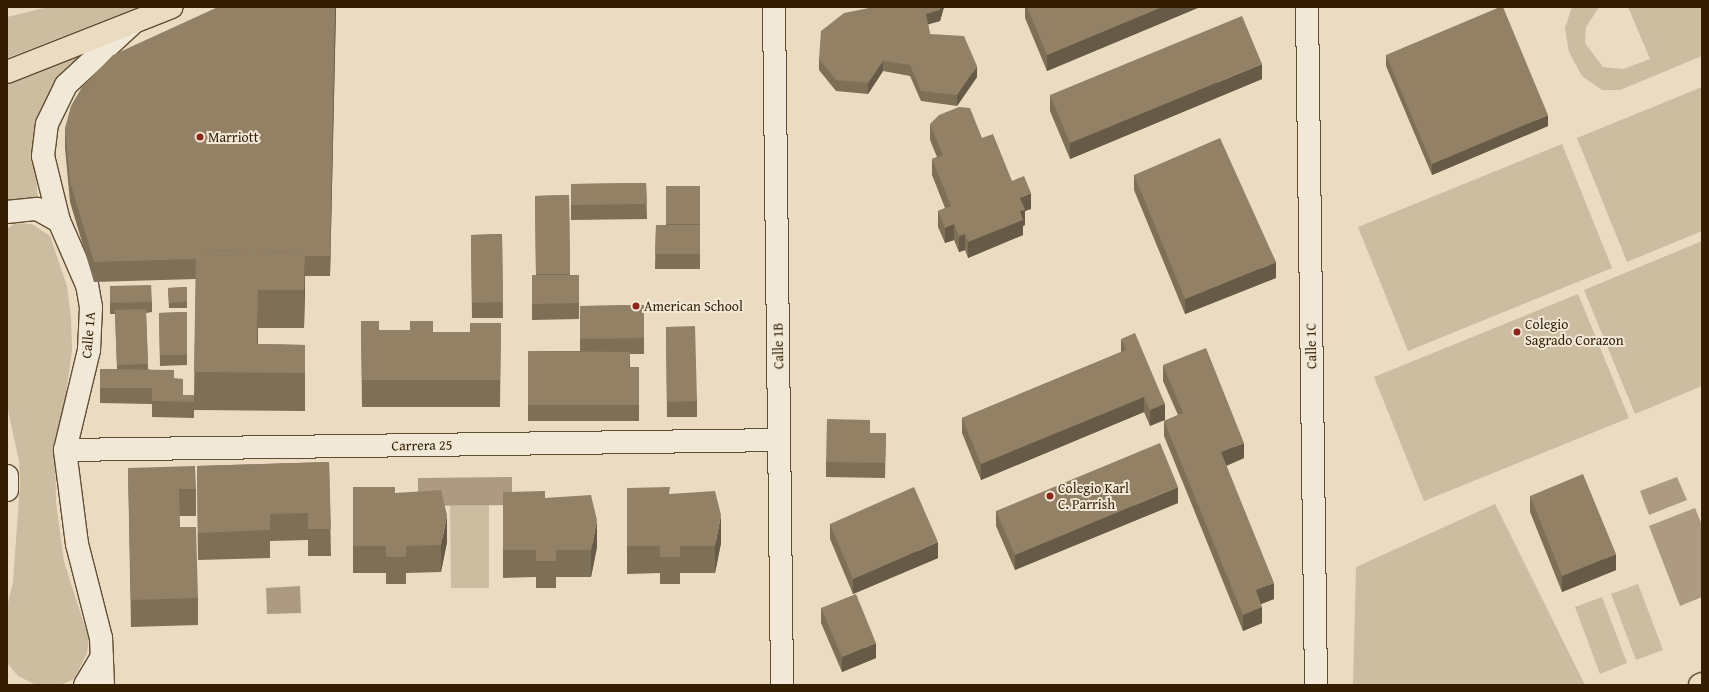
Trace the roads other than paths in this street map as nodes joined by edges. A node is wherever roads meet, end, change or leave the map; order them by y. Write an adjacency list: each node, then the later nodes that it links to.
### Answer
1 (172, 7): 4 (main road)
2 (774, 7): 8 (street, Calle 1B)
3 (1307, 7): 16 (street, Calle 1C)
4 (134, 22): 5 (main road); 7 (street, Calle 1A)
5 (7, 72)
6 (7, 212): 7 (street)
7 (59, 221): 9 (street, Calle 1A)
8 (779, 440): 9 (street, Carrera 25); 15 (street, Calle 1B)
9 (64, 450): 12 (street, Calle 1A)
10 (7, 476): 11 (street)
11 (7, 490)
12 (102, 657): 13 (street); 14 (street, Calle 1A)
13 (85, 685)
14 (104, 685)
15 (782, 685)
16 (1316, 685)

